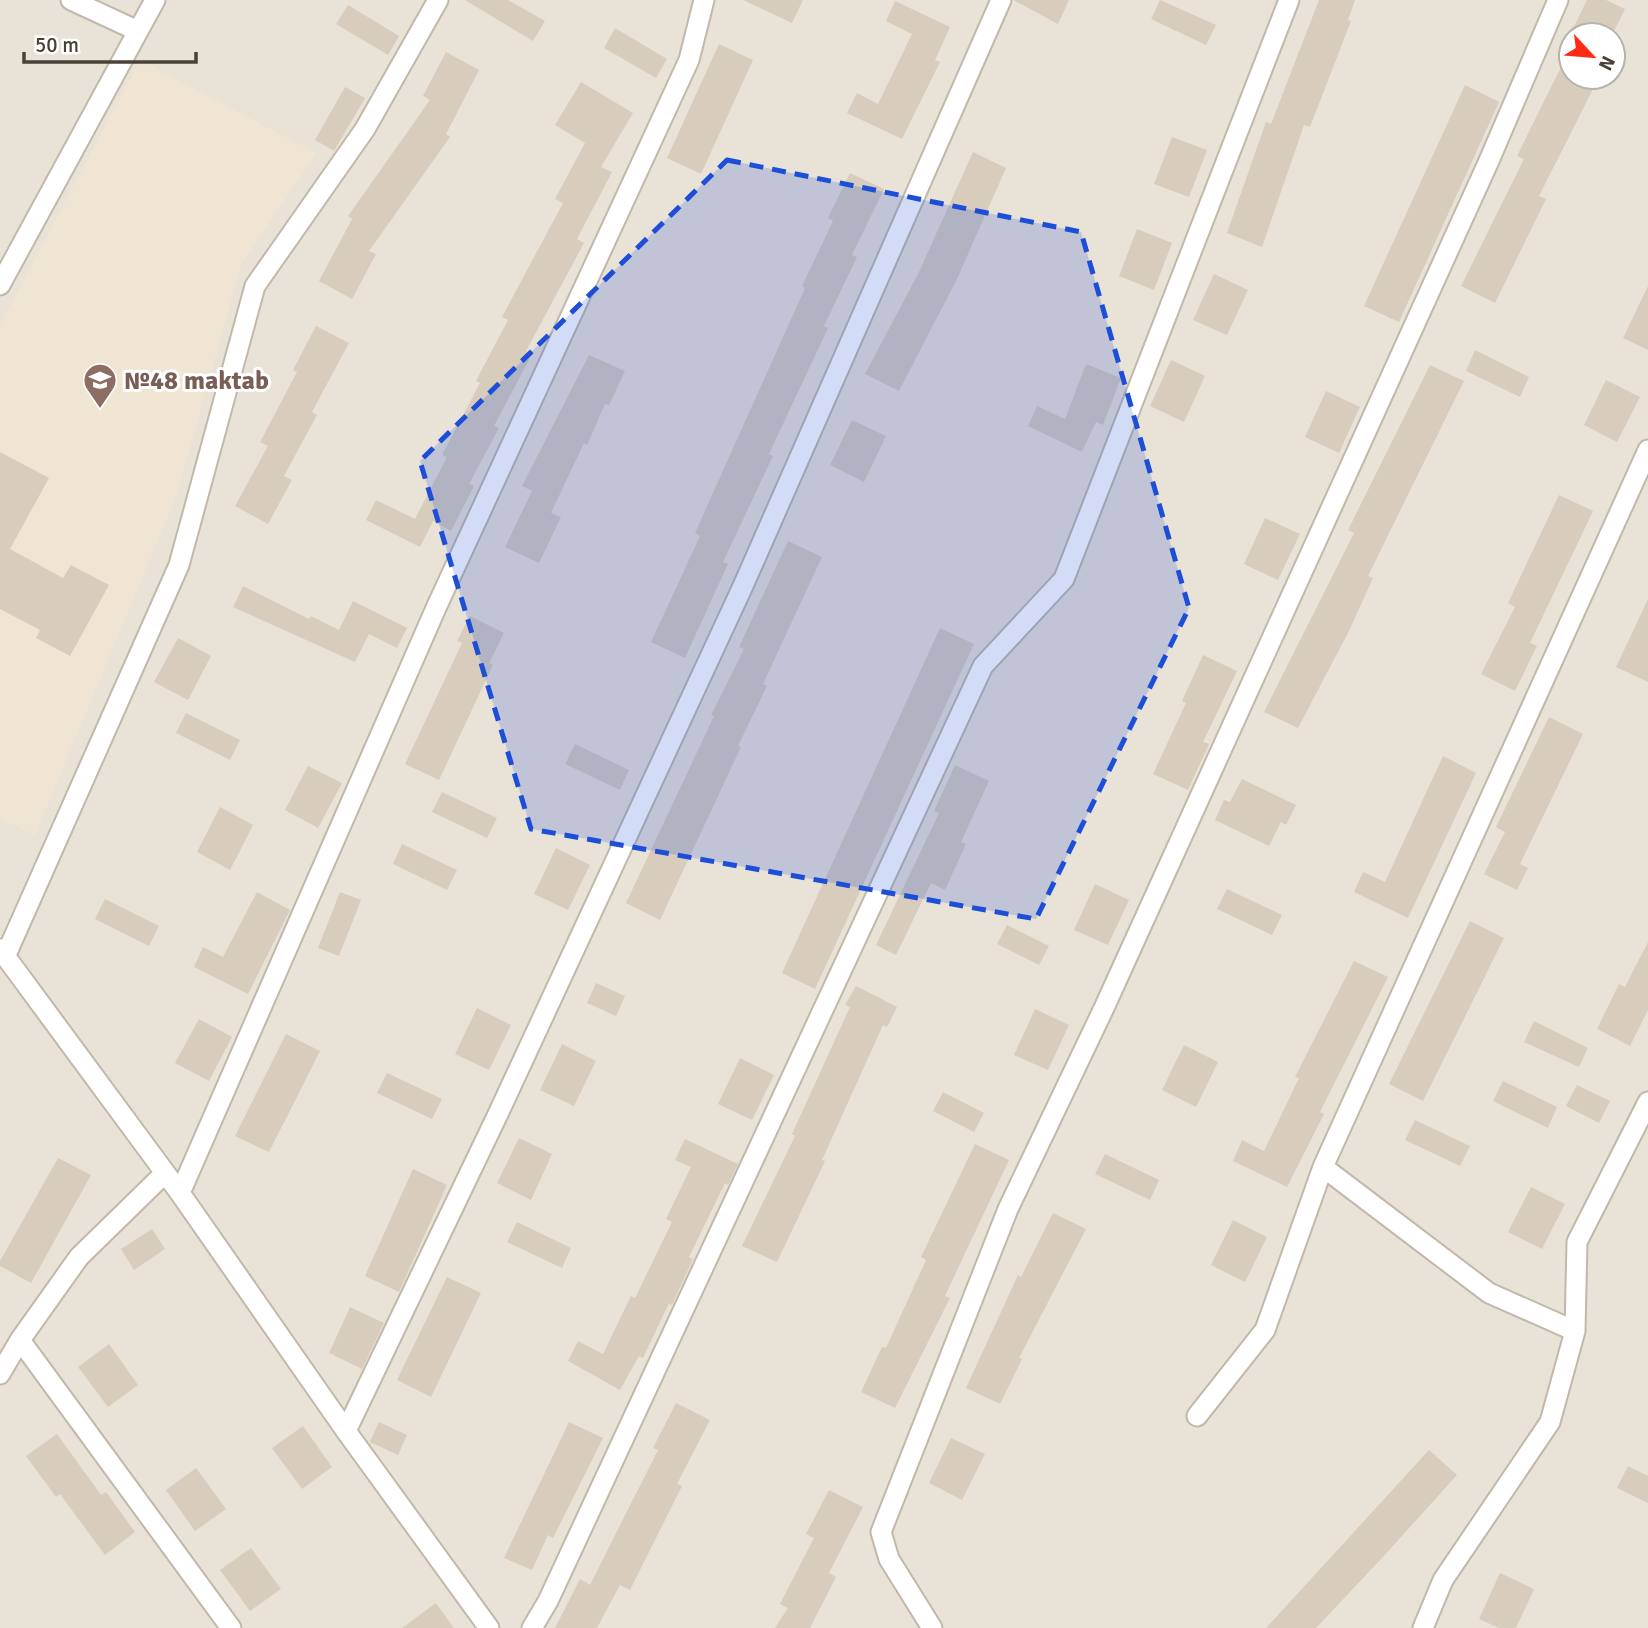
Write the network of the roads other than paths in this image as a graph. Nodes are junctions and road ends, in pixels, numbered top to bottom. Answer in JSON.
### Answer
{"nodes":[{"id":1,"x":71,"y":0,"type":"edge"},
{"id":2,"x":155,"y":0,"type":"edge"},
{"id":3,"x":438,"y":0,"type":"edge"},
{"id":4,"x":704,"y":0,"type":"edge"},
{"id":5,"x":1001,"y":0,"type":"edge"},
{"id":6,"x":1289,"y":0,"type":"edge"},
{"id":7,"x":1558,"y":0,"type":"edge"},
{"id":8,"x":138,"y":32,"type":"junction"},
{"id":9,"x":0,"y":285,"type":"edge"},
{"id":10,"x":1648,"y":450,"type":"edge"},
{"id":11,"x":3,"y":953,"type":"edge"},
{"id":12,"x":1648,"y":1102,"type":"edge"},
{"id":13,"x":1323,"y":1167,"type":"junction"},
{"id":14,"x":165,"y":1173,"type":"junction"},
{"id":15,"x":180,"y":1193,"type":"junction"},
{"id":16,"x":1575,"y":1331,"type":"junction"},
{"id":17,"x":20,"y":1340,"type":"junction"},
{"id":18,"x":0,"y":1374,"type":"edge"},
{"id":19,"x":1197,"y":1416,"type":"dead end"},
{"id":20,"x":346,"y":1431,"type":"junction"},
{"id":21,"x":231,"y":1628,"type":"edge"},
{"id":22,"x":489,"y":1628,"type":"edge"},
{"id":23,"x":532,"y":1628,"type":"edge"},
{"id":24,"x":932,"y":1628,"type":"edge"},
{"id":25,"x":1423,"y":1628,"type":"edge"}],
"edges":[{"from":1,"to":8,"type":"street"},
{"from":2,"to":8,"type":"street"},
{"from":3,"to":11,"type":"street"},
{"from":4,"to":15,"type":"street"},
{"from":5,"to":20,"type":"street"},
{"from":6,"to":23,"type":"street"},
{"from":7,"to":24,"type":"street"},
{"from":8,"to":9,"type":"street"},
{"from":10,"to":13,"type":"street"},
{"from":11,"to":14,"type":"street"},
{"from":12,"to":16,"type":"street"},
{"from":13,"to":16,"type":"street"},
{"from":13,"to":19,"type":"street"},
{"from":14,"to":15,"type":"street"},
{"from":14,"to":17,"type":"street"},
{"from":15,"to":20,"type":"street"},
{"from":16,"to":25,"type":"street"},
{"from":17,"to":18,"type":"street"},
{"from":17,"to":21,"type":"street"},
{"from":20,"to":22,"type":"street"}]}
